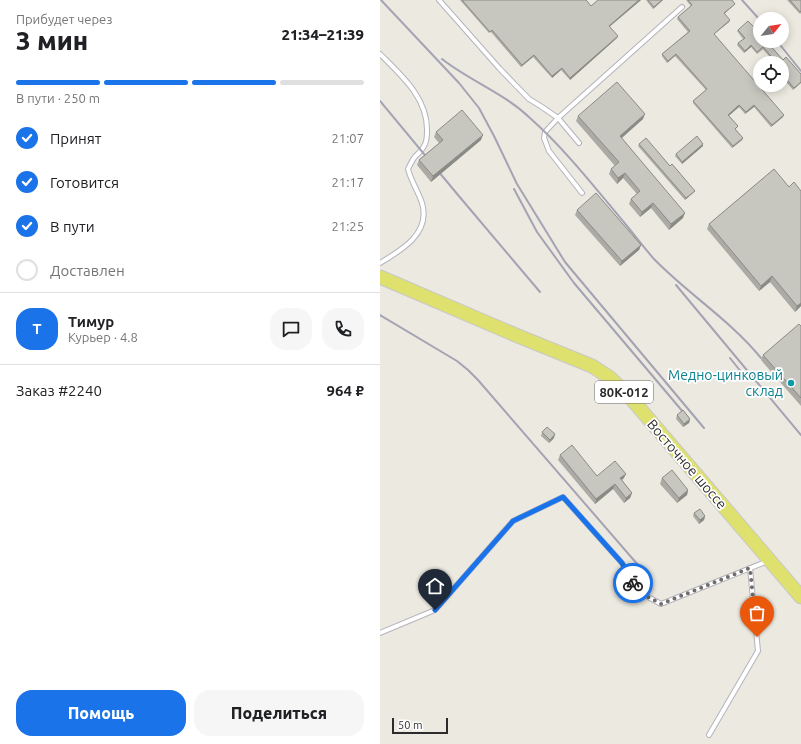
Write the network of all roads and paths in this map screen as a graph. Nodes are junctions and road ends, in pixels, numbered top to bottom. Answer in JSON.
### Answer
{"nodes":[{"id":1,"x":439,"y":0,"type":"edge"},
{"id":2,"x":682,"y":7,"type":"dead end"},
{"id":3,"x":380,"y":54,"type":"edge"},
{"id":4,"x":558,"y":118,"type":"junction"},
{"id":5,"x":579,"y":143,"type":"dead end"},
{"id":6,"x":582,"y":193,"type":"dead end"},
{"id":7,"x":380,"y":263,"type":"edge"},
{"id":8,"x":380,"y":277,"type":"edge"},
{"id":9,"x":770,"y":561,"type":"junction"},
{"id":10,"x":750,"y":568,"type":"junction"},
{"id":11,"x":801,"y":597,"type":"edge"},
{"id":12,"x":380,"y":633,"type":"edge"},
{"id":13,"x":709,"y":735,"type":"dead end"}],
"edges":[{"from":1,"to":4,"type":"lane"},
{"from":2,"to":4,"type":"lane"},
{"from":3,"to":7,"type":"lane"},
{"from":4,"to":5,"type":"lane"},
{"from":4,"to":6,"type":"lane"},
{"from":8,"to":9,"type":"main road","name":"Восточное шоссе","number":"80К-012"},
{"from":9,"to":10,"type":"lane"},
{"from":9,"to":11,"type":"main road","name":"Восточное шоссе","number":"80К-012"},
{"from":10,"to":12,"type":"lane"},
{"from":10,"to":13,"type":"lane"}]}
